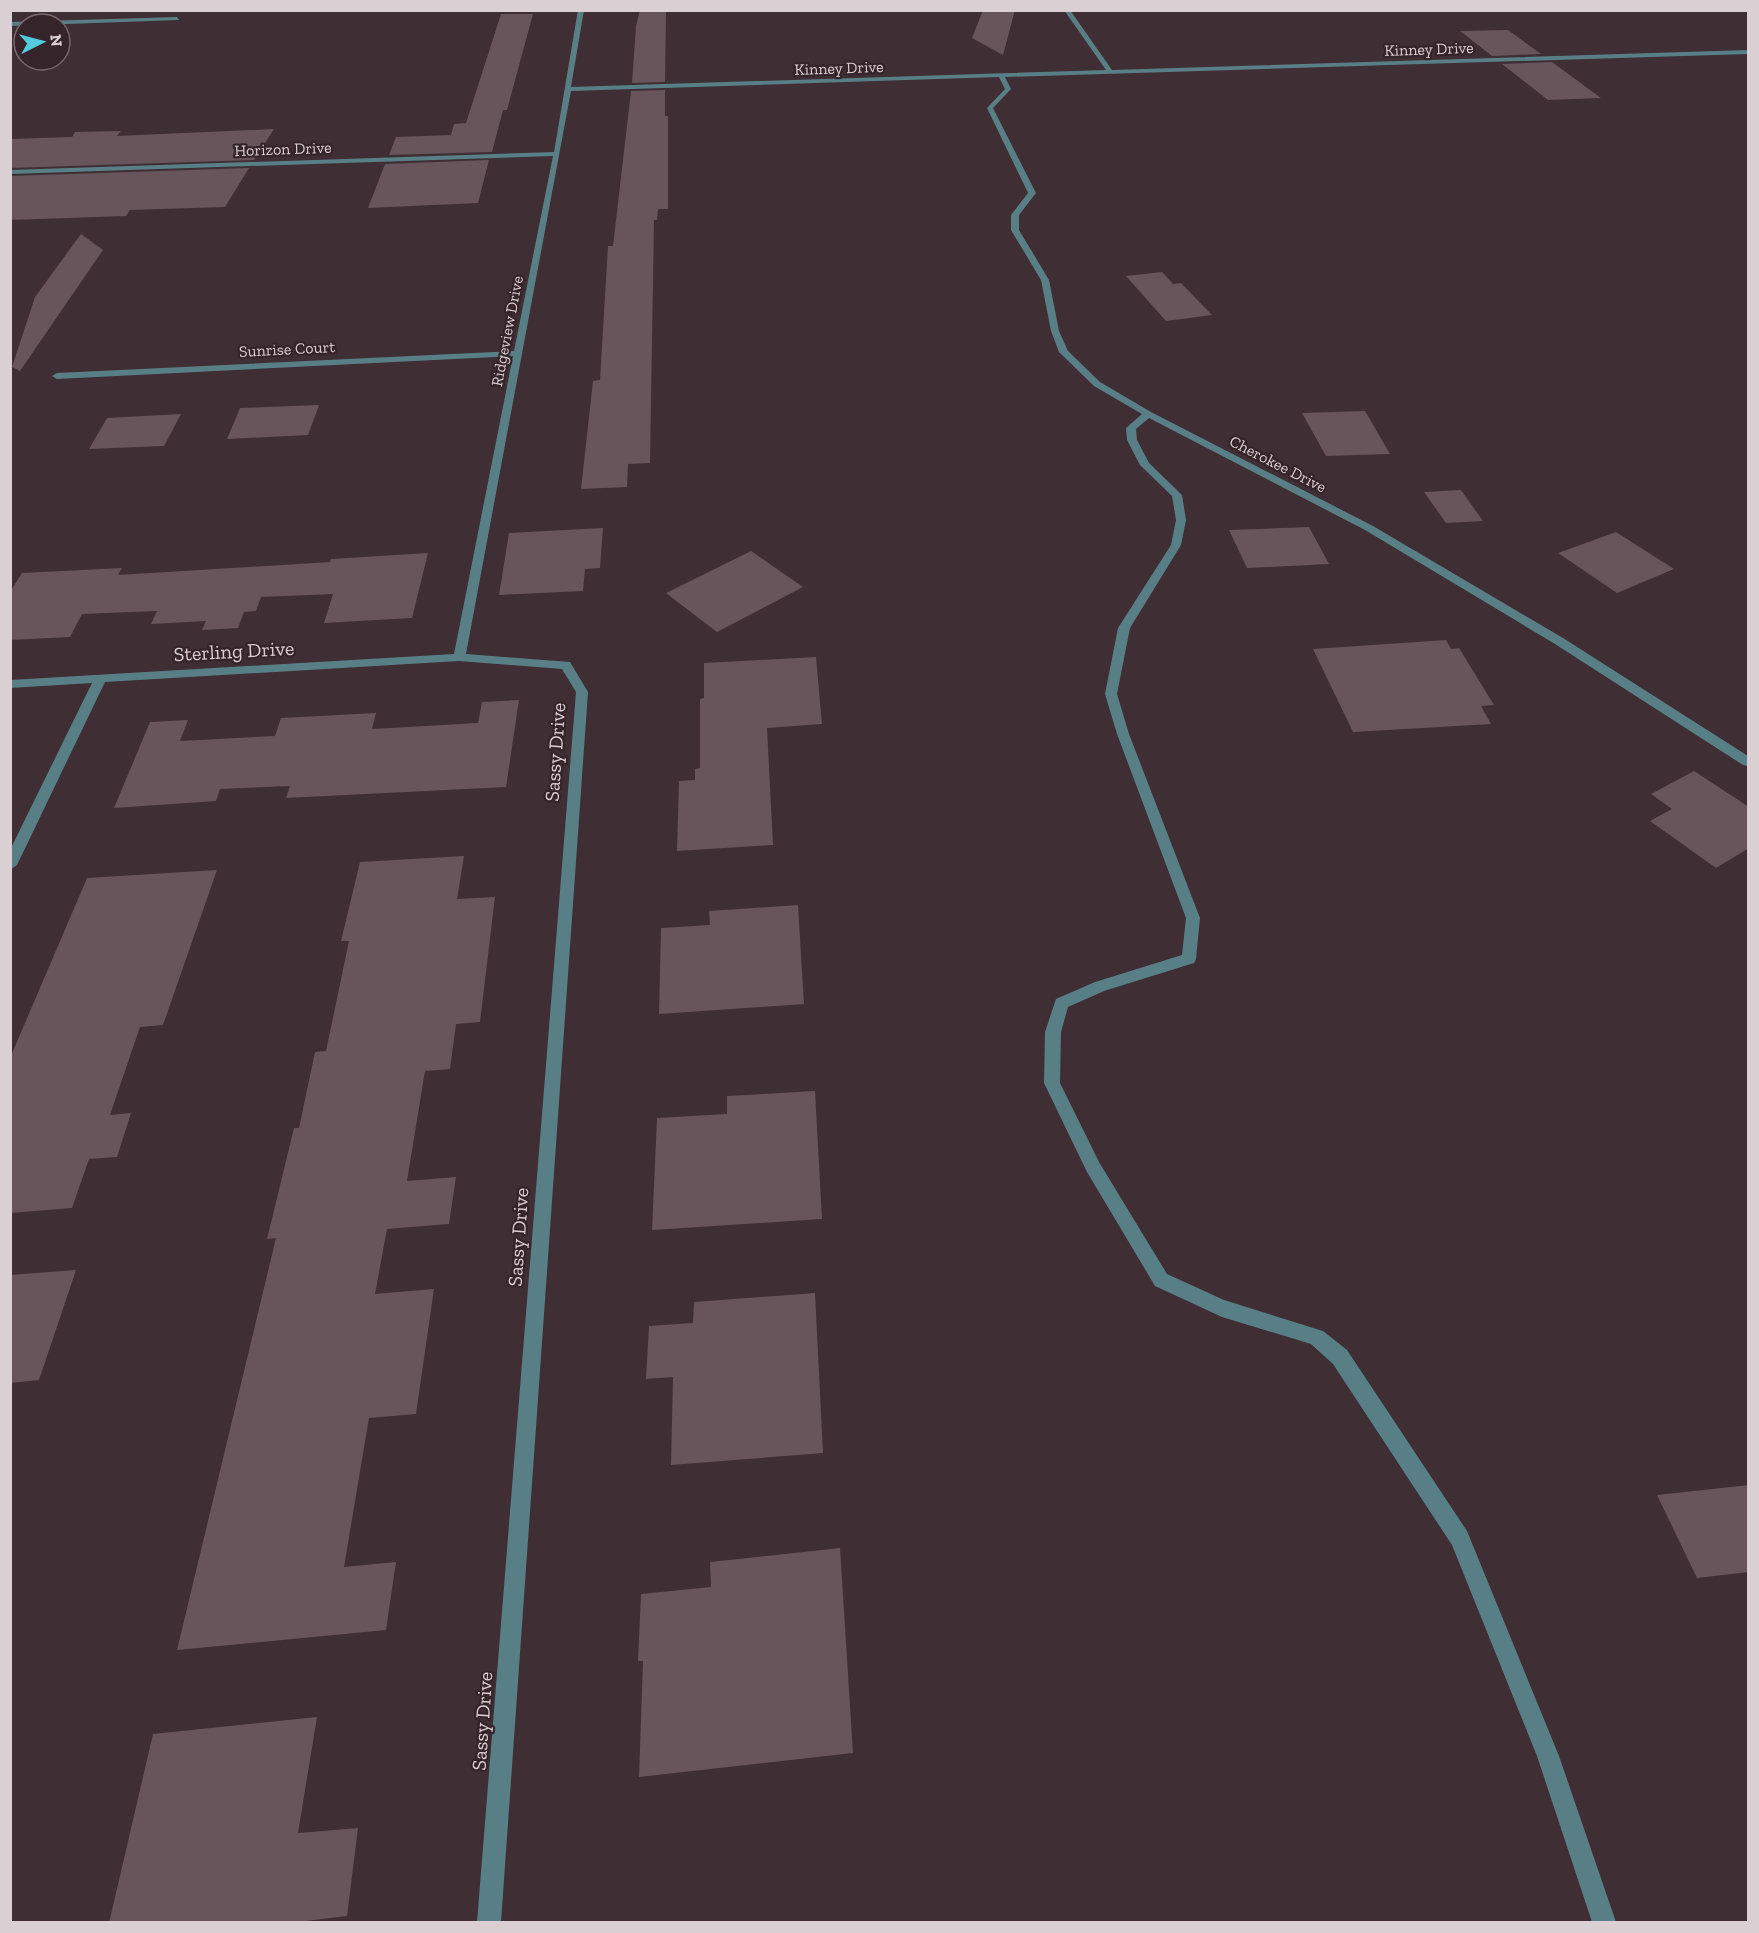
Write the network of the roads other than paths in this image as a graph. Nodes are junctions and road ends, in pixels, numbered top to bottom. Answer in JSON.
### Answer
{"nodes":[{"id":1,"x":581,"y":10,"type":"edge"},
{"id":2,"x":1067,"y":10,"type":"edge"},
{"id":3,"x":177,"y":19,"type":"dead end"},
{"id":4,"x":10,"y":24,"type":"edge"},
{"id":5,"x":1749,"y":52,"type":"edge"},
{"id":6,"x":1111,"y":73,"type":"junction"},
{"id":7,"x":1002,"y":77,"type":"junction"},
{"id":8,"x":567,"y":89,"type":"junction"},
{"id":9,"x":557,"y":153,"type":"junction"},
{"id":10,"x":10,"y":172,"type":"edge"},
{"id":11,"x":519,"y":353,"type":"junction"},
{"id":12,"x":57,"y":376,"type":"dead end"},
{"id":13,"x":1148,"y":414,"type":"junction"},
{"id":14,"x":459,"y":657,"type":"junction"},
{"id":15,"x":101,"y":678,"type":"junction"},
{"id":16,"x":10,"y":684,"type":"edge"},
{"id":17,"x":1749,"y":762,"type":"edge"},
{"id":18,"x":10,"y":865,"type":"edge"},
{"id":19,"x":489,"y":1923,"type":"edge"},
{"id":20,"x":1604,"y":1923,"type":"edge"}],
"edges":[{"from":1,"to":8,"type":"street","name":"Ridgeview Drive"},
{"from":2,"to":6,"type":"street"},
{"from":3,"to":4,"type":"street"},
{"from":5,"to":6,"type":"street","name":"Kinney Drive"},
{"from":6,"to":7,"type":"street","name":"Kinney Drive"},
{"from":7,"to":8,"type":"street","name":"Kinney Drive"},
{"from":7,"to":13,"type":"street","name":"Cherokee Drive"},
{"from":8,"to":9,"type":"street","name":"Ridgeview Drive"},
{"from":9,"to":10,"type":"street","name":"Horizon Drive"},
{"from":9,"to":11,"type":"street","name":"Ridgeview Drive"},
{"from":11,"to":12,"type":"street","name":"Sunrise Court"},
{"from":11,"to":14,"type":"street","name":"Ridgeview Drive"},
{"from":13,"to":17,"type":"street","name":"Cherokee Drive"},
{"from":13,"to":20,"type":"street"},
{"from":14,"to":15,"type":"street","name":"Sterling Drive"},
{"from":14,"to":19,"type":"street","name":"Sassy Drive"},
{"from":15,"to":16,"type":"street","name":"Sterling Drive"},
{"from":15,"to":18,"type":"street"}]}
